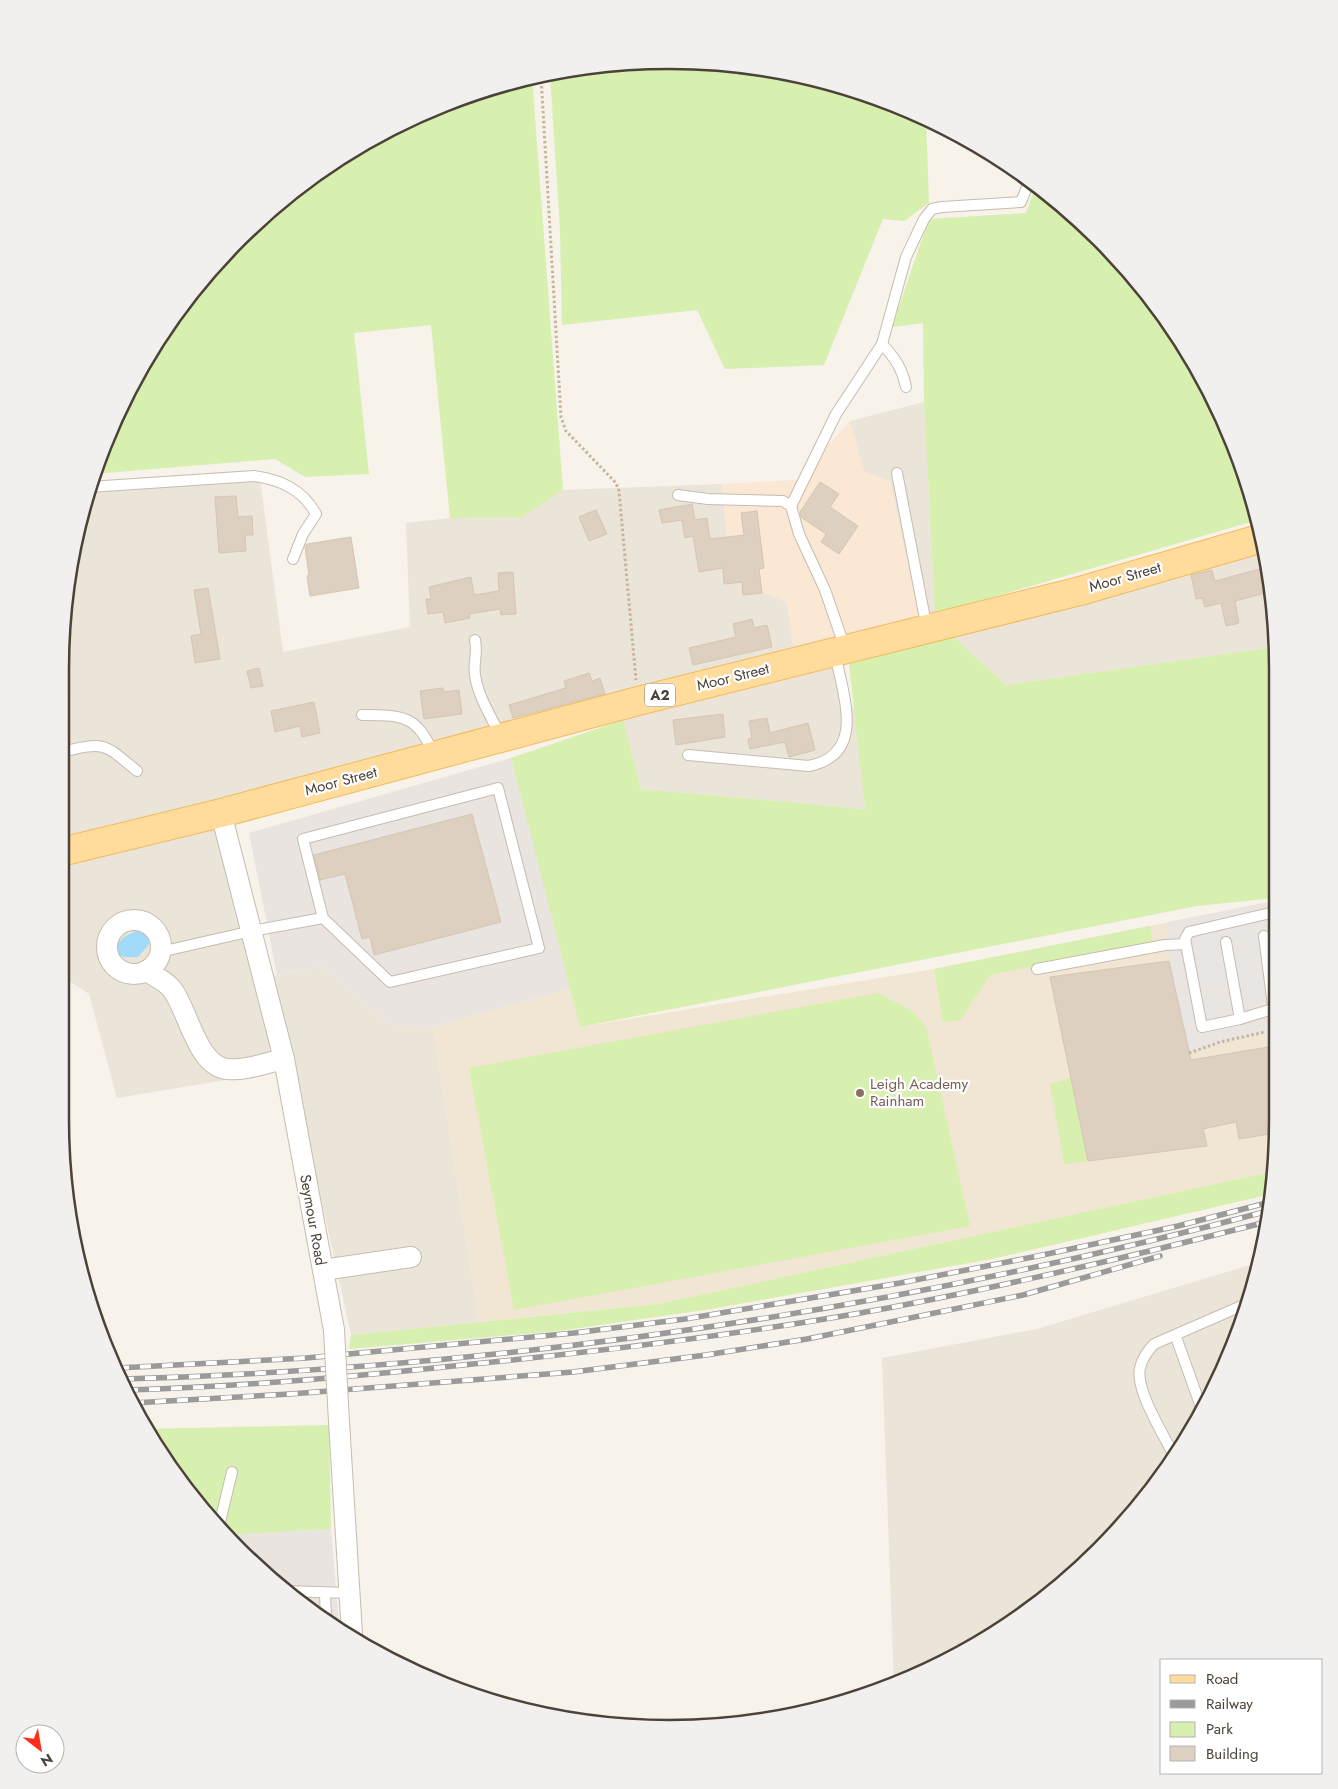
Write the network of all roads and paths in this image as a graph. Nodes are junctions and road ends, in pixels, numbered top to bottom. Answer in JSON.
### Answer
{"nodes":[{"id":1,"x":541,"y":83,"type":"edge"},
{"id":2,"x":1027,"y":188,"type":"edge"},
{"id":3,"x":882,"y":344,"type":"junction"},
{"id":4,"x":906,"y":387,"type":"dead end"},
{"id":5,"x":897,"y":473,"type":"dead end"},
{"id":6,"x":97,"y":487,"type":"edge"},
{"id":7,"x":678,"y":495,"type":"dead end"},
{"id":8,"x":791,"y":506,"type":"junction"},
{"id":9,"x":1255,"y":540,"type":"edge"},
{"id":10,"x":293,"y":559,"type":"dead end"},
{"id":11,"x":927,"y":629,"type":"junction"},
{"id":12,"x":475,"y":640,"type":"dead end"},
{"id":13,"x":840,"y":650,"type":"junction"},
{"id":14,"x":638,"y":701,"type":"junction"},
{"id":15,"x":362,"y":715,"type":"dead end"},
{"id":16,"x":501,"y":738,"type":"junction"},
{"id":17,"x":69,"y":750,"type":"edge"},
{"id":18,"x":688,"y":755,"type":"dead end"},
{"id":19,"x":435,"y":756,"type":"junction"},
{"id":20,"x":137,"y":771,"type":"dead end"},
{"id":21,"x":221,"y":813,"type":"junction"},
{"id":22,"x":69,"y":850,"type":"edge"},
{"id":23,"x":1269,"y":913,"type":"edge"},
{"id":24,"x":323,"y":918,"type":"junction"},
{"id":25,"x":252,"y":931,"type":"junction"},
{"id":26,"x":1264,"y":936,"type":"dead end"},
{"id":27,"x":1226,"y":942,"type":"dead end"},
{"id":28,"x":1186,"y":944,"type":"junction"},
{"id":29,"x":160,"y":952,"type":"junction"},
{"id":30,"x":1037,"y":969,"type":"dead end"},
{"id":31,"x":1269,"y":969,"type":"edge"},
{"id":32,"x":146,"y":971,"type":"junction"},
{"id":33,"x":1269,"y":1010,"type":"edge"},
{"id":34,"x":1240,"y":1019,"type":"junction"},
{"id":35,"x":1269,"y":1031,"type":"edge"},
{"id":36,"x":1189,"y":1053,"type":"dead end"},
{"id":37,"x":284,"y":1059,"type":"junction"},
{"id":38,"x":411,"y":1258,"type":"dead end"},
{"id":39,"x":323,"y":1270,"type":"junction"},
{"id":40,"x":1239,"y":1307,"type":"edge"},
{"id":41,"x":1176,"y":1337,"type":"junction"},
{"id":42,"x":1199,"y":1401,"type":"edge"},
{"id":43,"x":1171,"y":1449,"type":"edge"},
{"id":44,"x":232,"y":1472,"type":"dead end"},
{"id":45,"x":221,"y":1519,"type":"edge"},
{"id":46,"x":299,"y":1592,"type":"edge"},
{"id":47,"x":349,"y":1593,"type":"junction"},
{"id":48,"x":325,"y":1594,"type":"junction"},
{"id":49,"x":326,"y":1612,"type":"edge"},
{"id":50,"x":352,"y":1629,"type":"edge"}],
"edges":[{"from":1,"to":14,"type":"path"},
{"from":2,"to":3,"type":"lane"},
{"from":3,"to":4,"type":"lane"},
{"from":3,"to":8,"type":"lane"},
{"from":5,"to":11,"type":"lane"},
{"from":6,"to":10,"type":"lane"},
{"from":7,"to":8,"type":"lane"},
{"from":8,"to":13,"type":"lane"},
{"from":9,"to":11,"type":"main road","name":"Moor Street","number":"A2"},
{"from":11,"to":13,"type":"main road","name":"Moor Street","number":"A2"},
{"from":12,"to":16,"type":"lane"},
{"from":13,"to":14,"type":"main road","name":"Moor Street","number":"A2"},
{"from":13,"to":18,"type":"lane"},
{"from":14,"to":16,"type":"main road","name":"Moor Street","number":"A2"},
{"from":15,"to":19,"type":"lane"},
{"from":16,"to":19,"type":"main road","name":"Moor Street","number":"A2"},
{"from":17,"to":20,"type":"lane"},
{"from":19,"to":21,"type":"main road","name":"Moor Street","number":"A2"},
{"from":21,"to":22,"type":"main road","name":"Moor Street","number":"A2"},
{"from":21,"to":25,"type":"street","name":"Seymour Road"},
{"from":23,"to":28,"type":"lane"},
{"from":24,"to":24,"type":"lane"},
{"from":24,"to":25,"type":"lane"},
{"from":25,"to":29,"type":"lane"},
{"from":25,"to":37,"type":"street","name":"Seymour Road"},
{"from":26,"to":31,"type":"lane"},
{"from":27,"to":34,"type":"lane"},
{"from":28,"to":30,"type":"lane"},
{"from":28,"to":34,"type":"lane"},
{"from":29,"to":32,"type":"street"},
{"from":29,"to":32,"type":"street"},
{"from":32,"to":37,"type":"street"},
{"from":33,"to":34,"type":"lane"},
{"from":35,"to":36,"type":"path"},
{"from":37,"to":39,"type":"street","name":"Seymour Road"},
{"from":38,"to":39,"type":"street"},
{"from":39,"to":47,"type":"street","name":"Seymour Road","bridge":true},
{"from":40,"to":41,"type":"lane"},
{"from":41,"to":42,"type":"lane"},
{"from":41,"to":43,"type":"lane"},
{"from":44,"to":45,"type":"lane"},
{"from":46,"to":48,"type":"lane"},
{"from":47,"to":48,"type":"lane"},
{"from":47,"to":50,"type":"street","name":"Seymour Road"},
{"from":48,"to":49,"type":"lane"}]}
